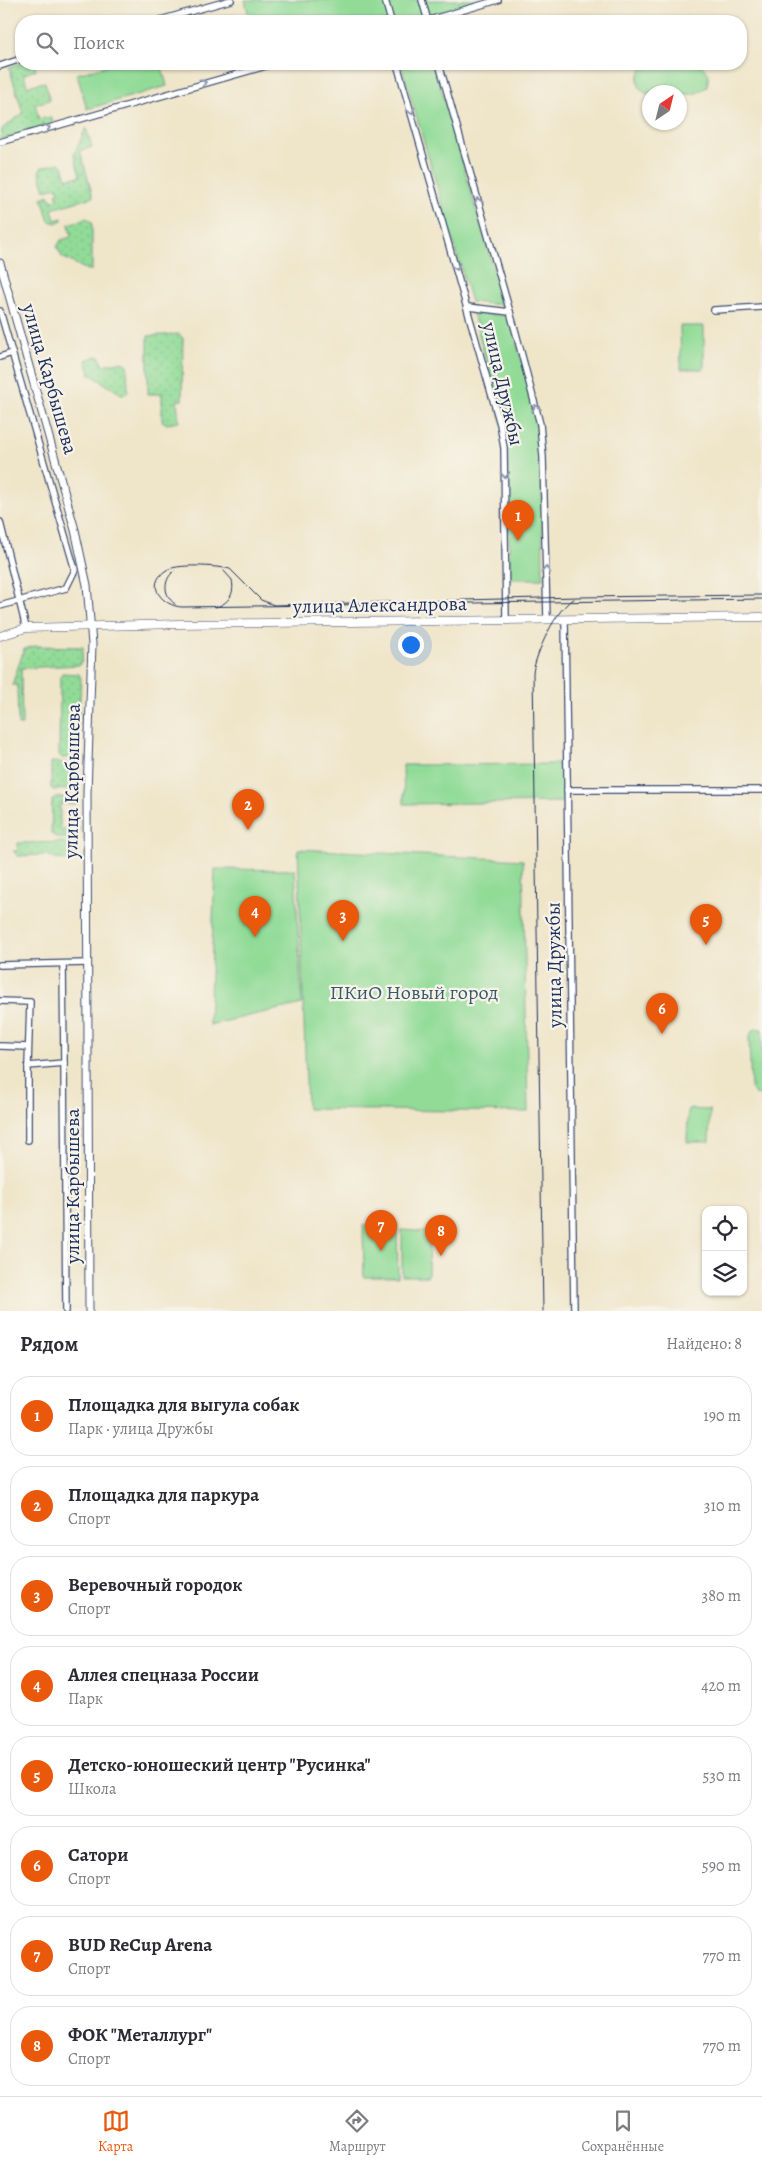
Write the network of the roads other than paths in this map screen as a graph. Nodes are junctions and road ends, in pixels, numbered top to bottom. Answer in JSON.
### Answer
{"nodes":[{"id":1,"x":231,"y":0,"type":"edge"},
{"id":2,"x":385,"y":0,"type":"edge"},
{"id":3,"x":422,"y":0,"type":"edge"},
{"id":4,"x":498,"y":0,"type":"edge"},
{"id":5,"x":178,"y":15,"type":"edge"},
{"id":6,"x":389,"y":15,"type":"edge"},
{"id":7,"x":426,"y":15,"type":"edge"},
{"id":8,"x":447,"y":15,"type":"edge"},
{"id":9,"x":15,"y":61,"type":"edge"},
{"id":10,"x":0,"y":66,"type":"edge"},
{"id":11,"x":252,"y":70,"type":"edge"},
{"id":12,"x":400,"y":70,"type":"edge"},
{"id":13,"x":441,"y":70,"type":"edge"},
{"id":14,"x":0,"y":142,"type":"edge"},
{"id":15,"x":0,"y":263,"type":"edge"},
{"id":16,"x":468,"y":307,"type":"junction"},
{"id":17,"x":762,"y":307,"type":"edge"},
{"id":18,"x":714,"y":310,"type":"dead end"},
{"id":19,"x":0,"y":311,"type":"edge"},
{"id":20,"x":510,"y":312,"type":"junction"},
{"id":21,"x":12,"y":353,"type":"junction"},
{"id":22,"x":0,"y":357,"type":"edge"},
{"id":23,"x":0,"y":522,"type":"edge"},
{"id":24,"x":21,"y":600,"type":"junction"},
{"id":25,"x":0,"y":606,"type":"edge"},
{"id":26,"x":762,"y":617,"type":"edge"},
{"id":27,"x":506,"y":619,"type":"junction"},
{"id":28,"x":547,"y":619,"type":"junction"},
{"id":29,"x":565,"y":619,"type":"junction"},
{"id":30,"x":92,"y":627,"type":"junction"},
{"id":31,"x":26,"y":628,"type":"junction"},
{"id":32,"x":0,"y":636,"type":"edge"},
{"id":33,"x":567,"y":790,"type":"junction"},
{"id":34,"x":762,"y":790,"type":"edge"},
{"id":35,"x":87,"y":963,"type":"junction"},
{"id":36,"x":63,"y":964,"type":"junction"},
{"id":37,"x":0,"y":965,"type":"edge"},
{"id":38,"x":0,"y":1002,"type":"edge"},
{"id":39,"x":0,"y":1046,"type":"edge"},
{"id":40,"x":28,"y":1047,"type":"junction"},
{"id":41,"x":64,"y":1063,"type":"junction"},
{"id":42,"x":28,"y":1066,"type":"junction"},
{"id":43,"x":28,"y":1140,"type":"dead end"},
{"id":44,"x":66,"y":1311,"type":"edge"},
{"id":45,"x":89,"y":1311,"type":"edge"},
{"id":46,"x":574,"y":1311,"type":"edge"}],
"edges":[{"from":1,"to":5,"type":"street"},
{"from":2,"to":6,"type":"street"},
{"from":3,"to":7,"type":"street"},
{"from":4,"to":8,"type":"street"},
{"from":9,"to":10,"type":"street"},
{"from":14,"to":11,"type":"street","one_way":true},
{"from":12,"to":16,"type":"street","name":"улица Дружбы","one_way":true},
{"from":20,"to":13,"type":"street","name":"улица Дружбы","one_way":true},
{"from":15,"to":30,"type":"street","name":"улица Карбышева"},
{"from":16,"to":20,"type":"street","name":"улица Дружбы"},
{"from":16,"to":27,"type":"street","name":"улица Дружбы","one_way":true},
{"from":17,"to":18,"type":"street"},
{"from":19,"to":21,"type":"street"},
{"from":28,"to":20,"type":"street","name":"улица Дружбы","one_way":true},
{"from":21,"to":22,"type":"street"},
{"from":21,"to":24,"type":"street"},
{"from":23,"to":24,"type":"street"},
{"from":24,"to":25,"type":"street"},
{"from":24,"to":31,"type":"street"},
{"from":26,"to":29,"type":"main road","name":"улица Александрова"},
{"from":27,"to":28,"type":"main road","name":"улица Александрова"},
{"from":27,"to":30,"type":"main road","name":"улица Александрова"},
{"from":28,"to":29,"type":"main road","name":"улица Александрова"},
{"from":29,"to":33,"type":"street","name":"улица Дружбы"},
{"from":30,"to":31,"type":"main road","name":"улица Александрова"},
{"from":30,"to":35,"type":"street","name":"улица Карбышева"},
{"from":31,"to":32,"type":"main road","name":"улица Александрова"},
{"from":33,"to":34,"type":"street"},
{"from":33,"to":46,"type":"street","name":"улица Дружбы"},
{"from":35,"to":36,"type":"street"},
{"from":35,"to":45,"type":"street","name":"улица Карбышева"},
{"from":36,"to":37,"type":"street"},
{"from":36,"to":41,"type":"street"},
{"from":38,"to":40,"type":"street"},
{"from":39,"to":40,"type":"street"},
{"from":40,"to":42,"type":"street"},
{"from":41,"to":42,"type":"street"},
{"from":41,"to":44,"type":"street"},
{"from":42,"to":43,"type":"street"}]}
